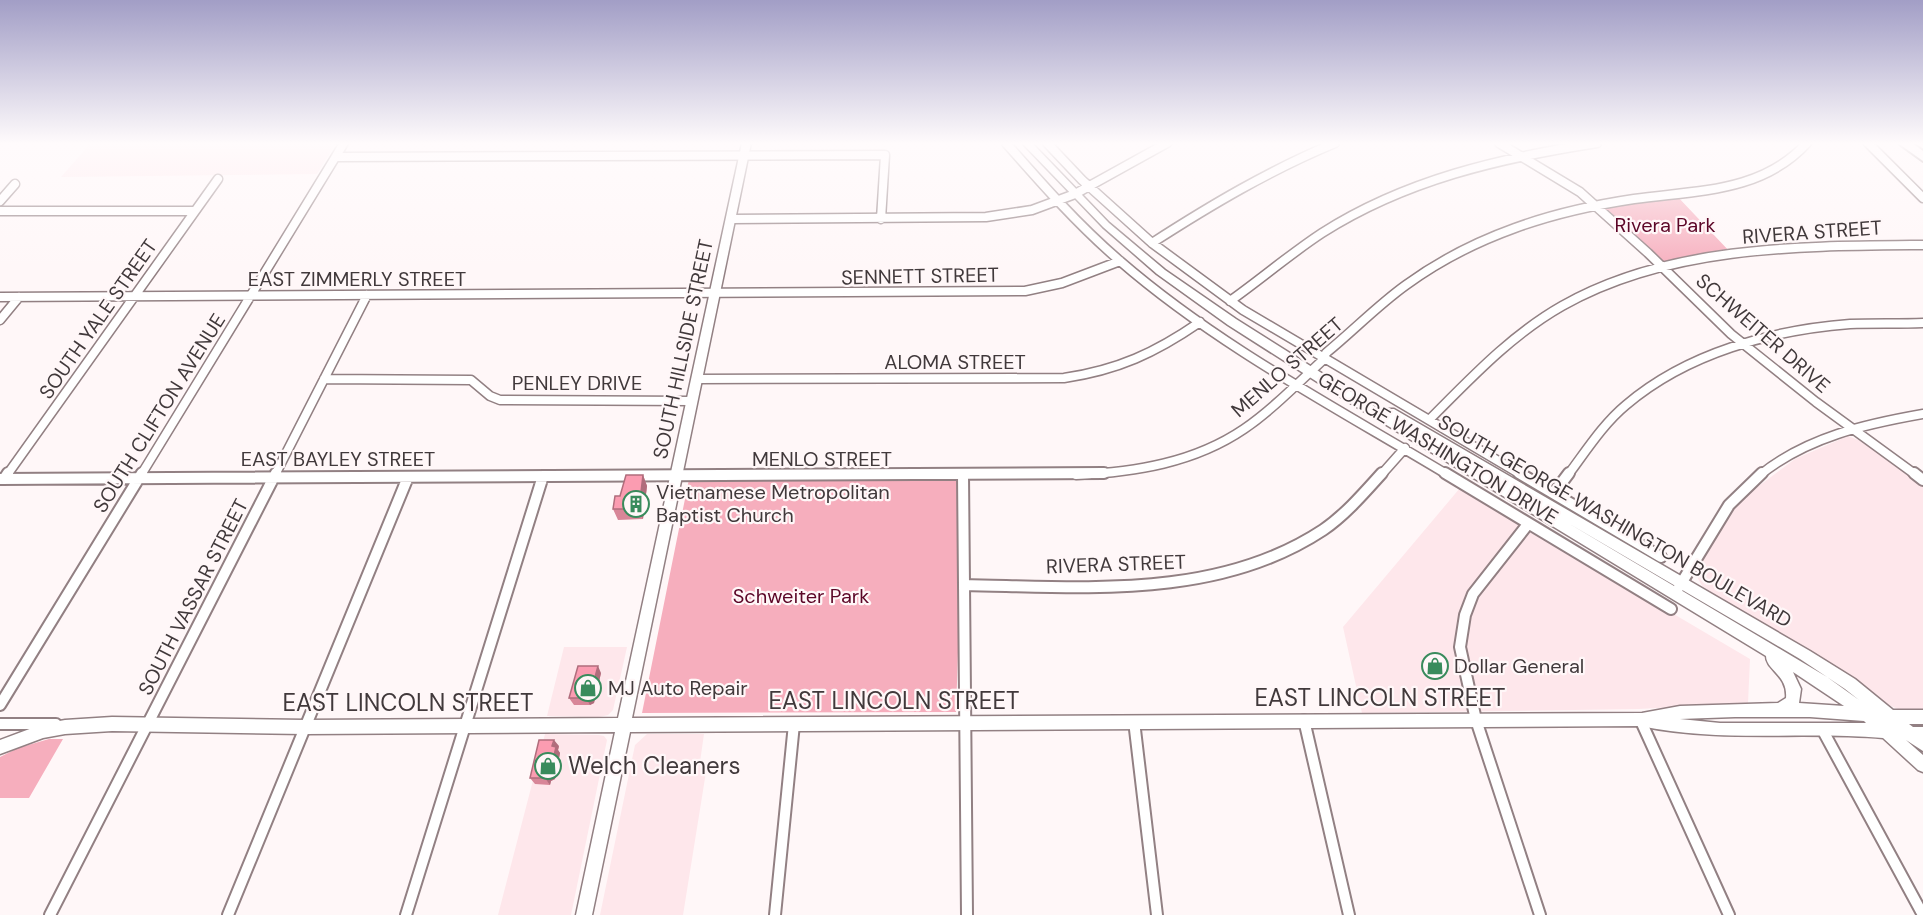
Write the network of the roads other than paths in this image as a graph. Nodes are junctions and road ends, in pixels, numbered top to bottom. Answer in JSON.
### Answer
{"nodes":[{"id":1,"x":14,"y":186,"type":"edge"},
{"id":2,"x":213,"y":186,"type":"edge"},
{"id":3,"x":319,"y":186,"type":"edge"},
{"id":4,"x":738,"y":186,"type":"edge"},
{"id":5,"x":883,"y":186,"type":"edge"},
{"id":6,"x":1044,"y":186,"type":"edge"},
{"id":7,"x":1067,"y":186,"type":"edge"},
{"id":8,"x":1089,"y":186,"type":"joint"},
{"id":9,"x":1242,"y":186,"type":"edge"},
{"id":10,"x":1420,"y":186,"type":"edge"},
{"id":11,"x":1570,"y":186,"type":"edge"},
{"id":12,"x":1729,"y":186,"type":"edge"},
{"id":13,"x":1911,"y":186,"type":"edge"},
{"id":14,"x":1075,"y":194,"type":"junction"},
{"id":15,"x":1923,"y":198,"type":"edge"},
{"id":16,"x":0,"y":201,"type":"edge"},
{"id":17,"x":1057,"y":201,"type":"junction"},
{"id":18,"x":1596,"y":206,"type":"junction"},
{"id":19,"x":0,"y":211,"type":"edge"},
{"id":20,"x":195,"y":211,"type":"junction"},
{"id":21,"x":731,"y":219,"type":"junction"},
{"id":22,"x":881,"y":219,"type":"junction"},
{"id":23,"x":1152,"y":243,"type":"junction"},
{"id":24,"x":1923,"y":245,"type":"edge"},
{"id":25,"x":1120,"y":261,"type":"junction"},
{"id":26,"x":1664,"y":268,"type":"junction"},
{"id":27,"x":715,"y":294,"type":"junction"},
{"id":28,"x":367,"y":295,"type":"junction"},
{"id":29,"x":252,"y":296,"type":"junction"},
{"id":30,"x":0,"y":297,"type":"edge"},
{"id":31,"x":19,"y":297,"type":"junction"},
{"id":32,"x":134,"y":297,"type":"junction"},
{"id":33,"x":1230,"y":301,"type":"junction"},
{"id":34,"x":0,"y":320,"type":"edge"},
{"id":35,"x":1200,"y":322,"type":"junction"},
{"id":36,"x":1923,"y":323,"type":"edge"},
{"id":37,"x":1743,"y":343,"type":"junction"},
{"id":38,"x":1324,"y":359,"type":"junction"},
{"id":39,"x":1311,"y":370,"type":"junction"},
{"id":40,"x":324,"y":379,"type":"junction"},
{"id":41,"x":696,"y":379,"type":"junction"},
{"id":42,"x":1296,"y":384,"type":"junction"},
{"id":43,"x":692,"y":401,"type":"junction"},
{"id":44,"x":1923,"y":414,"type":"edge"},
{"id":45,"x":1430,"y":419,"type":"junction"},
{"id":46,"x":1852,"y":429,"type":"junction"},
{"id":47,"x":1404,"y":448,"type":"junction"},
{"id":48,"x":963,"y":475,"type":"junction"},
{"id":49,"x":543,"y":476,"type":"junction"},
{"id":50,"x":676,"y":476,"type":"junction"},
{"id":51,"x":274,"y":477,"type":"junction"},
{"id":52,"x":408,"y":477,"type":"junction"},
{"id":53,"x":140,"y":478,"type":"junction"},
{"id":54,"x":2,"y":479,"type":"edge"},
{"id":55,"x":1923,"y":480,"type":"edge"},
{"id":56,"x":1554,"y":493,"type":"junction"},
{"id":57,"x":1528,"y":524,"type":"junction"},
{"id":58,"x":1661,"y":557,"type":"dead end"},
{"id":59,"x":964,"y":585,"type":"junction"},
{"id":60,"x":1676,"y":595,"type":"junction"},
{"id":61,"x":1761,"y":646,"type":"junction"},
{"id":62,"x":1,"y":704,"type":"edge"},
{"id":63,"x":1779,"y":710,"type":"junction"},
{"id":64,"x":1867,"y":714,"type":"junction"},
{"id":65,"x":1893,"y":717,"type":"junction"},
{"id":66,"x":1923,"y":717,"type":"edge"},
{"id":67,"x":1640,"y":719,"type":"junction"},
{"id":68,"x":1304,"y":720,"type":"junction"},
{"id":69,"x":1476,"y":720,"type":"junction"},
{"id":70,"x":1134,"y":721,"type":"junction"},
{"id":71,"x":965,"y":723,"type":"junction"},
{"id":72,"x":0,"y":724,"type":"edge"},
{"id":73,"x":624,"y":724,"type":"junction"},
{"id":74,"x":794,"y":724,"type":"junction"},
{"id":75,"x":148,"y":725,"type":"junction"},
{"id":76,"x":76,"y":726,"type":"junction"},
{"id":77,"x":465,"y":726,"type":"junction"},
{"id":78,"x":305,"y":727,"type":"junction"},
{"id":79,"x":1822,"y":729,"type":"junction"},
{"id":80,"x":1887,"y":732,"type":"junction"},
{"id":81,"x":1919,"y":737,"type":"edge"},
{"id":82,"x":0,"y":747,"type":"edge"},
{"id":83,"x":1923,"y":765,"type":"edge"},
{"id":84,"x":50,"y":915,"type":"edge"},
{"id":85,"x":228,"y":915,"type":"edge"},
{"id":86,"x":406,"y":915,"type":"edge"},
{"id":87,"x":584,"y":915,"type":"edge"},
{"id":88,"x":775,"y":915,"type":"edge"},
{"id":89,"x":967,"y":915,"type":"edge"},
{"id":90,"x":1157,"y":915,"type":"edge"},
{"id":91,"x":1349,"y":915,"type":"edge"},
{"id":92,"x":1540,"y":915,"type":"edge"},
{"id":93,"x":1729,"y":915,"type":"edge"},
{"id":94,"x":1923,"y":915,"type":"edge"}],
"edges":[{"from":1,"to":16,"type":"street"},
{"from":2,"to":20,"type":"street","name":"SOUTH YALE STREET"},
{"from":3,"to":29,"type":"street","name":"SOUTH CLIFTON AVENUE"},
{"from":4,"to":21,"type":"street","name":"SOUTH HILLSIDE STREET"},
{"from":5,"to":22,"type":"street"},
{"from":6,"to":17,"type":"street","name":"GEORGE WASHINGTON DRIVE"},
{"from":7,"to":14,"type":"street","name":"SOUTH GEORGE WASHINGTON BOULEVARD"},
{"from":8,"to":14,"type":"street"},
{"from":8,"to":23,"type":"street","name":"GEORGE WASHINGTON DRIVE"},
{"from":9,"to":23,"type":"street"},
{"from":10,"to":33,"type":"street"},
{"from":11,"to":18,"type":"street","name":"SCHWEITER DRIVE"},
{"from":12,"to":18,"type":"street","name":"MENLO STREET"},
{"from":13,"to":15,"type":"street"},
{"from":14,"to":17,"type":"street"},
{"from":14,"to":39,"type":"street","name":"SOUTH GEORGE WASHINGTON BOULEVARD"},
{"from":17,"to":22,"type":"street"},
{"from":17,"to":25,"type":"street","name":"GEORGE WASHINGTON DRIVE"},
{"from":18,"to":26,"type":"street","name":"SCHWEITER DRIVE"},
{"from":18,"to":38,"type":"street","name":"MENLO STREET"},
{"from":19,"to":20,"type":"street"},
{"from":20,"to":32,"type":"street","name":"SOUTH YALE STREET"},
{"from":21,"to":22,"type":"street"},
{"from":21,"to":27,"type":"street","name":"SOUTH HILLSIDE STREET"},
{"from":23,"to":33,"type":"street","name":"GEORGE WASHINGTON DRIVE"},
{"from":24,"to":26,"type":"street","name":"RIVERA STREET"},
{"from":25,"to":27,"type":"street","name":"SENNETT STREET"},
{"from":25,"to":35,"type":"street","name":"GEORGE WASHINGTON DRIVE"},
{"from":26,"to":37,"type":"street","name":"SCHWEITER DRIVE"},
{"from":26,"to":45,"type":"street","name":"RIVERA STREET"},
{"from":27,"to":28,"type":"street","name":"EAST ZIMMERLY STREET"},
{"from":27,"to":41,"type":"street","name":"SOUTH HILLSIDE STREET"},
{"from":28,"to":29,"type":"street","name":"EAST ZIMMERLY STREET"},
{"from":28,"to":40,"type":"street","name":"SOUTH VASSAR STREET"},
{"from":29,"to":32,"type":"street","name":"EAST ZIMMERLY STREET"},
{"from":29,"to":53,"type":"street","name":"SOUTH CLIFTON AVENUE"},
{"from":30,"to":31,"type":"street","name":"EAST ZIMMERLY STREET"},
{"from":31,"to":32,"type":"street","name":"EAST ZIMMERLY STREET"},
{"from":31,"to":34,"type":"street"},
{"from":32,"to":54,"type":"street","name":"SOUTH YALE STREET"},
{"from":33,"to":38,"type":"street","name":"GEORGE WASHINGTON DRIVE"},
{"from":35,"to":41,"type":"street","name":"ALOMA STREET"},
{"from":35,"to":42,"type":"street","name":"GEORGE WASHINGTON DRIVE"},
{"from":36,"to":37,"type":"street"},
{"from":37,"to":46,"type":"street","name":"SCHWEITER DRIVE"},
{"from":37,"to":56,"type":"street"},
{"from":38,"to":39,"type":"street","name":"MENLO STREET"},
{"from":38,"to":45,"type":"street","name":"GEORGE WASHINGTON DRIVE"},
{"from":39,"to":42,"type":"street","name":"MENLO STREET"},
{"from":39,"to":60,"type":"street","name":"SOUTH GEORGE WASHINGTON BOULEVARD"},
{"from":40,"to":43,"type":"street","name":"PENLEY DRIVE"},
{"from":40,"to":51,"type":"street","name":"SOUTH VASSAR STREET"},
{"from":41,"to":43,"type":"street","name":"SOUTH HILLSIDE STREET"},
{"from":42,"to":47,"type":"street","name":"GEORGE WASHINGTON DRIVE"},
{"from":42,"to":48,"type":"street","name":"MENLO STREET"},
{"from":43,"to":50,"type":"street","name":"SOUTH HILLSIDE STREET"},
{"from":44,"to":46,"type":"street"},
{"from":45,"to":56,"type":"street","name":"GEORGE WASHINGTON DRIVE"},
{"from":46,"to":55,"type":"street","name":"SCHWEITER DRIVE"},
{"from":46,"to":60,"type":"street"},
{"from":47,"to":57,"type":"street","name":"GEORGE WASHINGTON DRIVE"},
{"from":47,"to":59,"type":"street","name":"RIVERA STREET"},
{"from":48,"to":50,"type":"street","name":"MENLO STREET"},
{"from":48,"to":59,"type":"street"},
{"from":49,"to":50,"type":"street","name":"EAST BAYLEY STREET"},
{"from":49,"to":52,"type":"street","name":"EAST BAYLEY STREET"},
{"from":49,"to":77,"type":"street"},
{"from":50,"to":73,"type":"street","name":"SOUTH HILLSIDE STREET"},
{"from":51,"to":52,"type":"street","name":"EAST BAYLEY STREET"},
{"from":51,"to":53,"type":"street","name":"EAST BAYLEY STREET"},
{"from":51,"to":75,"type":"street","name":"SOUTH VASSAR STREET"},
{"from":52,"to":78,"type":"street"},
{"from":53,"to":54,"type":"street","name":"EAST BAYLEY STREET"},
{"from":53,"to":62,"type":"street","name":"SOUTH CLIFTON AVENUE"},
{"from":56,"to":58,"type":"street","name":"GEORGE WASHINGTON DRIVE"},
{"from":57,"to":60,"type":"street","name":"GEORGE WASHINGTON DRIVE"},
{"from":57,"to":69,"type":"street"},
{"from":59,"to":71,"type":"street"},
{"from":60,"to":61,"type":"street","name":"SOUTH GEORGE WASHINGTON BOULEVARD"},
{"from":60,"to":65,"type":"street","name":"SOUTH GEORGE WASHINGTON BOULEVARD"},
{"from":61,"to":63,"type":"street"},
{"from":61,"to":64,"type":"street","name":"SOUTH GEORGE WASHINGTON BOULEVARD"},
{"from":63,"to":64,"type":"street","name":"EAST LINCOLN STREET"},
{"from":63,"to":67,"type":"street","name":"EAST LINCOLN STREET"},
{"from":64,"to":65,"type":"street","name":"EAST LINCOLN STREET"},
{"from":64,"to":80,"type":"street","name":"SOUTH GEORGE WASHINGTON BOULEVARD"},
{"from":65,"to":66,"type":"street","name":"EAST LINCOLN STREET"},
{"from":65,"to":81,"type":"street","name":"SOUTH GEORGE WASHINGTON BOULEVARD"},
{"from":67,"to":69,"type":"street","name":"EAST LINCOLN STREET"},
{"from":67,"to":79,"type":"street","name":"EAST LINCOLN STREET"},
{"from":67,"to":93,"type":"street"},
{"from":68,"to":69,"type":"street","name":"EAST LINCOLN STREET"},
{"from":68,"to":70,"type":"street","name":"EAST LINCOLN STREET"},
{"from":68,"to":91,"type":"street"},
{"from":69,"to":92,"type":"street"},
{"from":70,"to":71,"type":"street","name":"EAST LINCOLN STREET"},
{"from":70,"to":90,"type":"street"},
{"from":71,"to":74,"type":"street","name":"EAST LINCOLN STREET"},
{"from":71,"to":89,"type":"street"},
{"from":72,"to":76,"type":"street","name":"EAST LINCOLN STREET"},
{"from":73,"to":74,"type":"street","name":"EAST LINCOLN STREET"},
{"from":73,"to":77,"type":"street","name":"EAST LINCOLN STREET"},
{"from":73,"to":87,"type":"street","name":"SOUTH HILLSIDE STREET"},
{"from":74,"to":88,"type":"street"},
{"from":75,"to":76,"type":"street","name":"EAST LINCOLN STREET"},
{"from":75,"to":78,"type":"street","name":"EAST LINCOLN STREET"},
{"from":75,"to":84,"type":"street","name":"SOUTH VASSAR STREET"},
{"from":76,"to":82,"type":"street","name":"EAST LINCOLN STREET"},
{"from":77,"to":78,"type":"street","name":"EAST LINCOLN STREET"},
{"from":77,"to":86,"type":"street"},
{"from":78,"to":85,"type":"street"},
{"from":79,"to":80,"type":"street","name":"EAST LINCOLN STREET"},
{"from":79,"to":94,"type":"street"},
{"from":80,"to":81,"type":"street","name":"EAST LINCOLN STREET"},
{"from":80,"to":83,"type":"street","name":"SOUTH GEORGE WASHINGTON BOULEVARD"}]}
